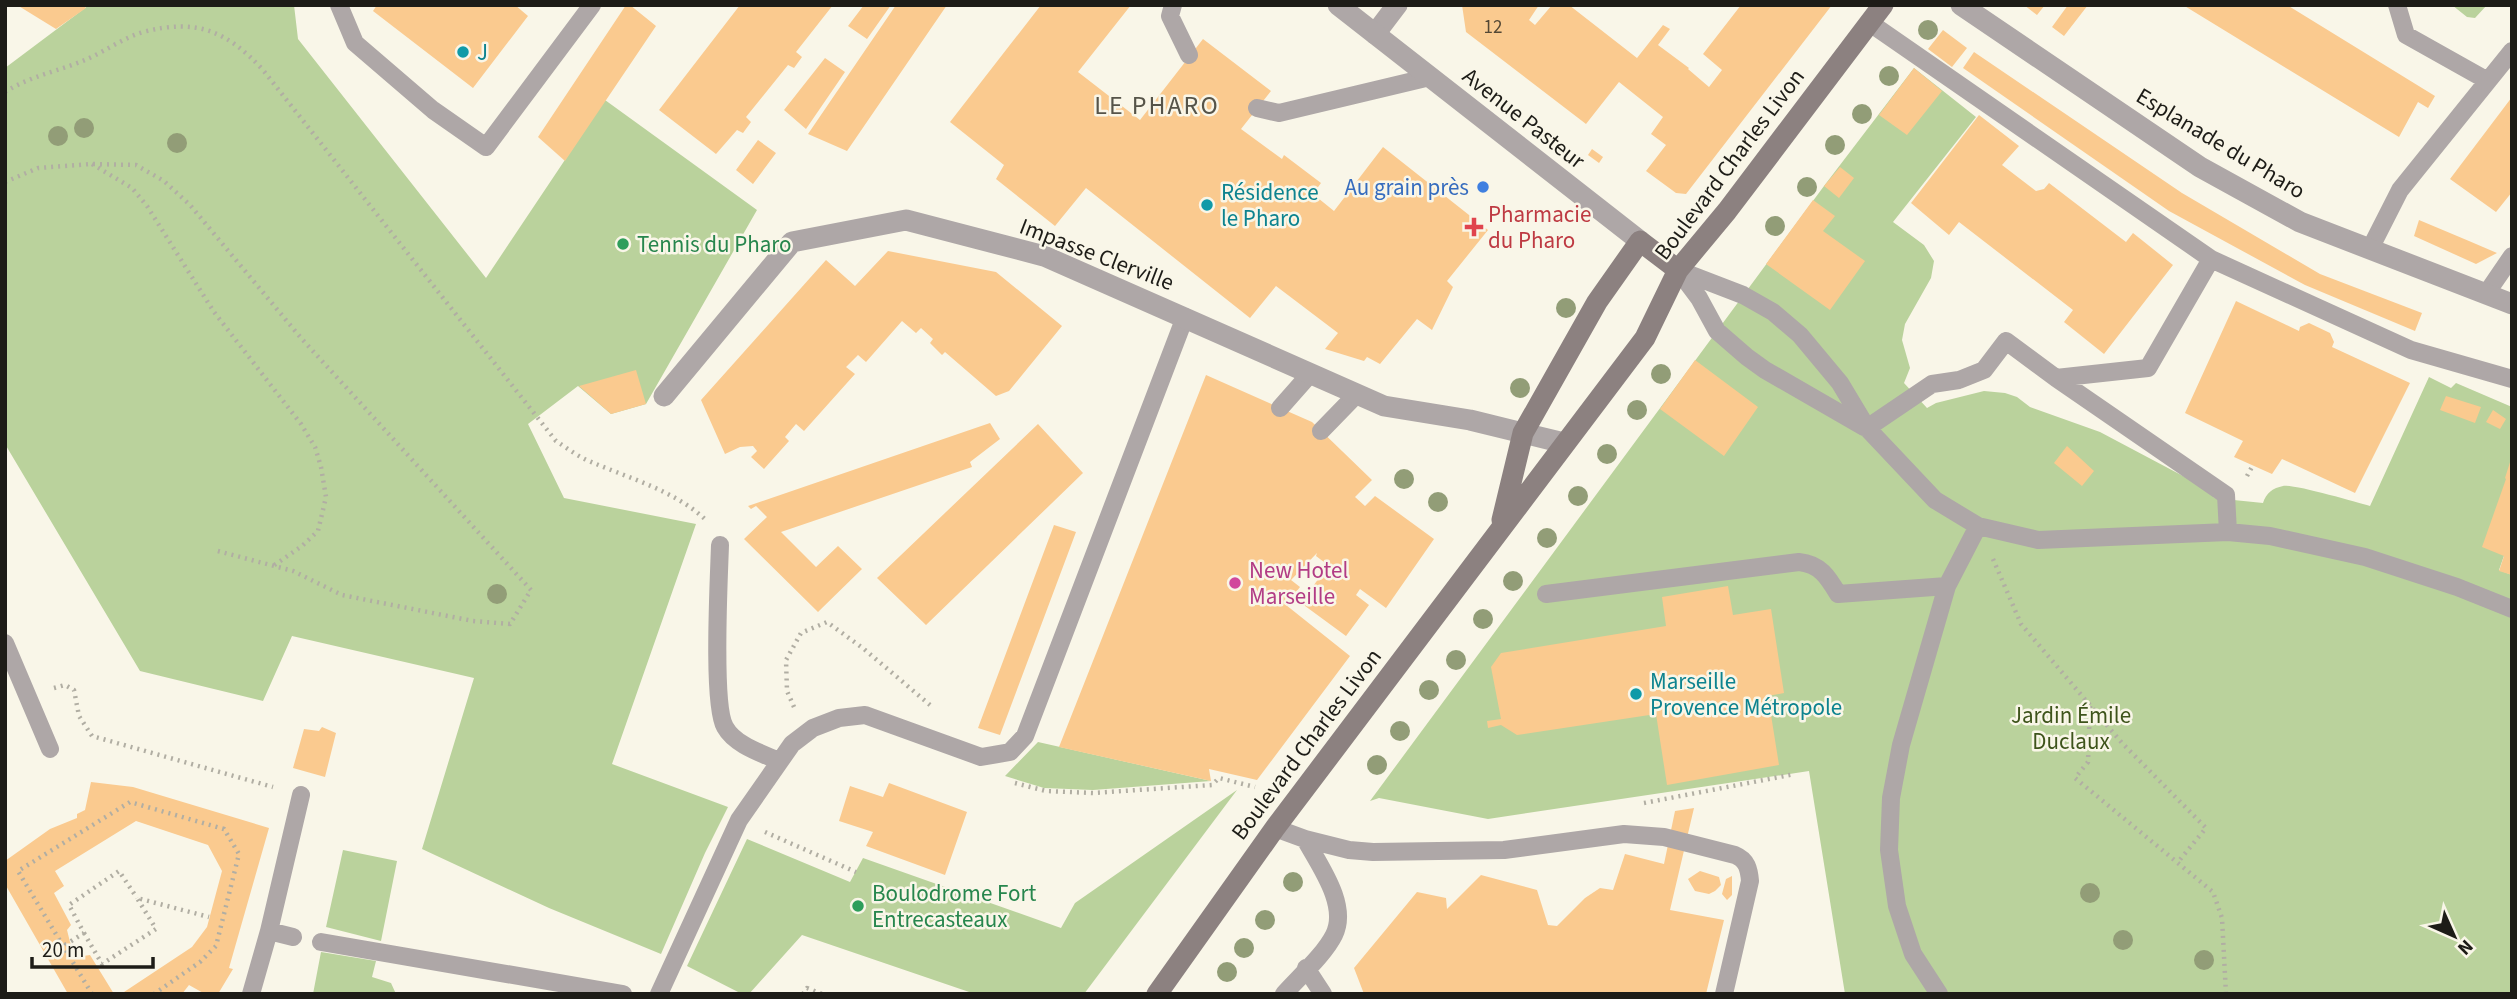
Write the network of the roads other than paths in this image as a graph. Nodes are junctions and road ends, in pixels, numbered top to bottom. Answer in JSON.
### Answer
{"nodes":[{"id":1,"x":339,"y":5,"type":"edge"},
{"id":2,"x":592,"y":5,"type":"edge"},
{"id":3,"x":1173,"y":5,"type":"edge"},
{"id":4,"x":1338,"y":5,"type":"edge"},
{"id":5,"x":1397,"y":5,"type":"edge"},
{"id":6,"x":1883,"y":5,"type":"edge"},
{"id":7,"x":1961,"y":5,"type":"edge"},
{"id":8,"x":2397,"y":5,"type":"edge"},
{"id":9,"x":1870,"y":23,"type":"junction"},
{"id":10,"x":1375,"y":34,"type":"junction"},
{"id":11,"x":2512,"y":51,"type":"edge"},
{"id":12,"x":1189,"y":55,"type":"dead end"},
{"id":13,"x":1430,"y":77,"type":"junction"},
{"id":14,"x":2488,"y":81,"type":"junction"},
{"id":15,"x":1257,"y":108,"type":"dead end"},
{"id":16,"x":1640,"y":242,"type":"junction"},
{"id":17,"x":2370,"y":249,"type":"junction"},
{"id":18,"x":2512,"y":256,"type":"edge"},
{"id":19,"x":2211,"y":259,"type":"junction"},
{"id":20,"x":1678,"y":271,"type":"junction"},
{"id":21,"x":2486,"y":294,"type":"junction"},
{"id":22,"x":2512,"y":304,"type":"edge"},
{"id":23,"x":1185,"y":317,"type":"junction"},
{"id":24,"x":1310,"y":374,"type":"junction"},
{"id":25,"x":2056,"y":378,"type":"junction"},
{"id":26,"x":2512,"y":379,"type":"edge"},
{"id":27,"x":1356,"y":395,"type":"junction"},
{"id":28,"x":664,"y":396,"type":"dead end"},
{"id":29,"x":1280,"y":408,"type":"dead end"},
{"id":30,"x":1867,"y":428,"type":"junction"},
{"id":31,"x":1321,"y":431,"type":"dead end"},
{"id":32,"x":1523,"y":433,"type":"junction"},
{"id":33,"x":1564,"y":443,"type":"junction"},
{"id":34,"x":1978,"y":526,"type":"junction"},
{"id":35,"x":1500,"y":529,"type":"junction"},
{"id":36,"x":2228,"y":532,"type":"junction"},
{"id":37,"x":719,"y":545,"type":"road end"},
{"id":38,"x":1947,"y":586,"type":"junction"},
{"id":39,"x":1546,"y":594,"type":"dead end"},
{"id":40,"x":2512,"y":609,"type":"edge"},
{"id":41,"x":5,"y":643,"type":"edge"},
{"id":42,"x":50,"y":749,"type":"dead end"},
{"id":43,"x":779,"y":761,"type":"junction"},
{"id":44,"x":301,"y":795,"type":"road end"},
{"id":45,"x":1275,"y":828,"type":"junction"},
{"id":46,"x":1305,"y":839,"type":"junction"},
{"id":47,"x":269,"y":931,"type":"junction"},
{"id":48,"x":293,"y":937,"type":"dead end"},
{"id":49,"x":321,"y":942,"type":"dead end"},
{"id":50,"x":1306,"y":968,"type":"junction"},
{"id":51,"x":251,"y":994,"type":"edge"},
{"id":52,"x":623,"y":994,"type":"edge"},
{"id":53,"x":659,"y":994,"type":"edge"},
{"id":54,"x":1157,"y":994,"type":"edge"},
{"id":55,"x":1284,"y":994,"type":"edge"},
{"id":56,"x":1323,"y":994,"type":"edge"},
{"id":57,"x":1724,"y":994,"type":"edge"},
{"id":58,"x":1939,"y":994,"type":"edge"}],
"edges":[{"from":1,"to":2,"type":"lane"},
{"from":3,"to":12,"type":"lane"},
{"from":4,"to":10,"type":"street","name":"Avenue Pasteur"},
{"from":5,"to":10,"type":"street"},
{"from":6,"to":9,"type":"main road","name":"Boulevard Charles Livon"},
{"from":7,"to":17,"type":"street","name":"Esplanade du Pharo"},
{"from":8,"to":14,"type":"lane"},
{"from":9,"to":19,"type":"lane"},
{"from":9,"to":20,"type":"main road","name":"Boulevard Charles Livon"},
{"from":10,"to":13,"type":"street","name":"Avenue Pasteur"},
{"from":11,"to":14,"type":"lane"},
{"from":13,"to":15,"type":"lane"},
{"from":13,"to":16,"type":"street","name":"Avenue Pasteur"},
{"from":14,"to":17,"type":"lane"},
{"from":16,"to":20,"type":"main road","name":"Avenue Pasteur"},
{"from":16,"to":32,"type":"main road","name":"Boulevard Charles Livon"},
{"from":17,"to":21,"type":"street","name":"Esplanade du Pharo"},
{"from":18,"to":21,"type":"lane"},
{"from":19,"to":25,"type":"lane"},
{"from":19,"to":26,"type":"lane"},
{"from":20,"to":30,"type":"lane"},
{"from":20,"to":30,"type":"lane"},
{"from":20,"to":33,"type":"main road","name":"Boulevard Charles Livon"},
{"from":21,"to":22,"type":"street","name":"Esplanade du Pharo"},
{"from":23,"to":24,"type":"street","name":"Impasse Clerville"},
{"from":23,"to":28,"type":"street","name":"Impasse Clerville"},
{"from":23,"to":43,"type":"lane"},
{"from":24,"to":27,"type":"street","name":"Impasse Clerville"},
{"from":24,"to":29,"type":"lane"},
{"from":25,"to":30,"type":"lane"},
{"from":25,"to":36,"type":"lane"},
{"from":27,"to":31,"type":"lane"},
{"from":27,"to":32,"type":"street","name":"Impasse Clerville"},
{"from":30,"to":34,"type":"lane"},
{"from":32,"to":33,"type":"street","name":"Impasse Clerville"},
{"from":32,"to":35,"type":"main road","name":"Boulevard Charles Livon"},
{"from":33,"to":35,"type":"main road","name":"Boulevard Charles Livon"},
{"from":34,"to":36,"type":"lane"},
{"from":34,"to":38,"type":"lane"},
{"from":35,"to":45,"type":"main road","name":"Boulevard Charles Livon"},
{"from":36,"to":40,"type":"lane"},
{"from":37,"to":43,"type":"lane"},
{"from":38,"to":39,"type":"lane"},
{"from":38,"to":58,"type":"lane"},
{"from":41,"to":42,"type":"lane"},
{"from":43,"to":53,"type":"lane"},
{"from":44,"to":47,"type":"lane"},
{"from":45,"to":46,"type":"lane"},
{"from":45,"to":54,"type":"main road","name":"Boulevard Charles Livon"},
{"from":46,"to":50,"type":"lane"},
{"from":46,"to":57,"type":"lane"},
{"from":47,"to":48,"type":"lane"},
{"from":47,"to":51,"type":"lane"},
{"from":49,"to":52,"type":"lane"},
{"from":50,"to":55,"type":"lane"},
{"from":50,"to":56,"type":"lane"}]}
